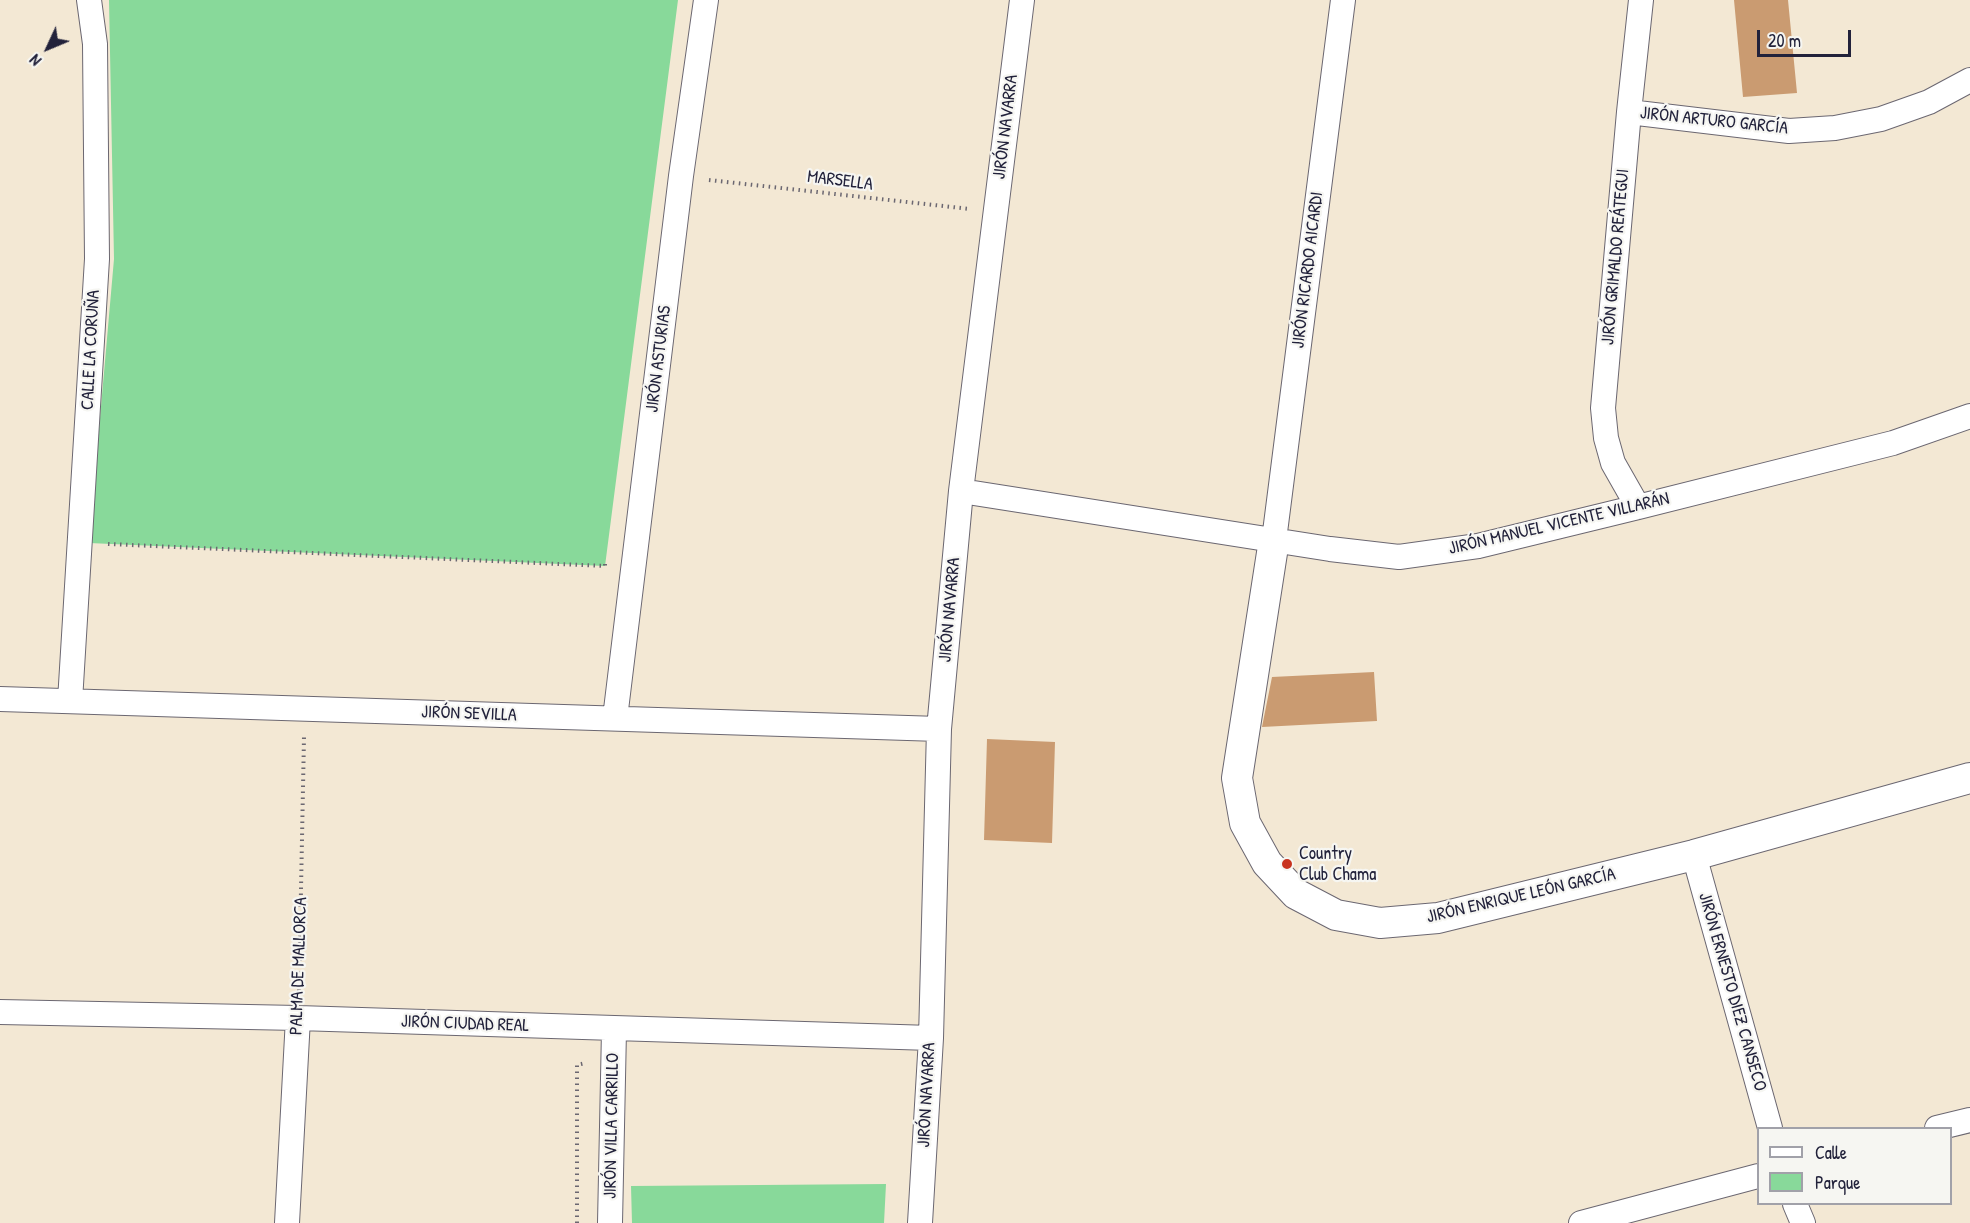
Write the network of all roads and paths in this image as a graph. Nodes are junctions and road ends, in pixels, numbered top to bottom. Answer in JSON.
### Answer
{"nodes":[{"id":1,"x":89,"y":0,"type":"edge"},
{"id":2,"x":706,"y":0,"type":"edge"},
{"id":3,"x":1022,"y":0,"type":"edge"},
{"id":4,"x":1343,"y":0,"type":"edge"},
{"id":5,"x":1641,"y":0,"type":"edge"},
{"id":6,"x":1970,"y":80,"type":"edge"},
{"id":7,"x":1629,"y":111,"type":"junction"},
{"id":8,"x":681,"y":176,"type":"junction"},
{"id":9,"x":995,"y":212,"type":"junction"},
{"id":10,"x":1970,"y":416,"type":"edge"},
{"id":11,"x":961,"y":491,"type":"junction"},
{"id":12,"x":1638,"y":507,"type":"junction"},
{"id":13,"x":1274,"y":540,"type":"junction"},
{"id":14,"x":101,"y":543,"type":"dead end"},
{"id":15,"x":605,"y":566,"type":"dead end"},
{"id":16,"x":0,"y":699,"type":"edge"},
{"id":17,"x":70,"y":700,"type":"junction"},
{"id":18,"x":305,"y":709,"type":"junction"},
{"id":19,"x":615,"y":718,"type":"junction"},
{"id":20,"x":939,"y":729,"type":"junction"},
{"id":21,"x":1970,"y":778,"type":"edge"},
{"id":22,"x":1694,"y":855,"type":"junction"},
{"id":23,"x":0,"y":1012,"type":"edge"},
{"id":24,"x":298,"y":1018,"type":"junction"},
{"id":25,"x":614,"y":1030,"type":"junction"},
{"id":26,"x":931,"y":1038,"type":"junction"},
{"id":27,"x":613,"y":1058,"type":"junction"},
{"id":28,"x":1970,"y":1120,"type":"edge"},
{"id":29,"x":1770,"y":1127,"type":"edge"},
{"id":30,"x":1941,"y":1127,"type":"edge"},
{"id":31,"x":1757,"y":1176,"type":"edge"},
{"id":32,"x":1796,"y":1205,"type":"edge"},
{"id":33,"x":287,"y":1223,"type":"edge"},
{"id":34,"x":577,"y":1223,"type":"edge"},
{"id":35,"x":610,"y":1223,"type":"edge"},
{"id":36,"x":920,"y":1223,"type":"edge"},
{"id":37,"x":1581,"y":1223,"type":"edge"},
{"id":38,"x":1803,"y":1223,"type":"edge"}],
"edges":[{"from":1,"to":17,"type":"street","name":"CALLE LA CORUÑA"},
{"from":2,"to":8,"type":"street","name":"JIRÓN ASTURIAS"},
{"from":3,"to":9,"type":"street","name":"JIRÓN NAVARRA"},
{"from":4,"to":13,"type":"street","name":"JIRÓN RICARDO AICARDI"},
{"from":5,"to":7,"type":"street","name":"JIRÓN GRIMALDO REÁTEGUI"},
{"from":6,"to":7,"type":"street","name":"JIRÓN ARTURO GARCÍA"},
{"from":7,"to":12,"type":"street","name":"JIRÓN GRIMALDO REÁTEGUI"},
{"from":8,"to":9,"type":"path","name":"MARSELLA"},
{"from":8,"to":19,"type":"street","name":"JIRÓN ASTURIAS"},
{"from":9,"to":11,"type":"street","name":"JIRÓN NAVARRA"},
{"from":10,"to":12,"type":"street","name":"JIRÓN MANUEL VICENTE VILLARÁN"},
{"from":11,"to":13,"type":"street","name":"JIRÓN MANUEL VICENTE VILLARÁN"},
{"from":11,"to":20,"type":"street","name":"JIRÓN NAVARRA"},
{"from":12,"to":13,"type":"street","name":"JIRÓN MANUEL VICENTE VILLARÁN"},
{"from":13,"to":22,"type":"street","name":"JIRÓN ENRIQUE LEÓN GARCÍA"},
{"from":14,"to":15,"type":"path"},
{"from":16,"to":17,"type":"street","name":"JIRÓN SEVILLA"},
{"from":17,"to":18,"type":"street","name":"JIRÓN SEVILLA"},
{"from":18,"to":19,"type":"street","name":"JIRÓN SEVILLA"},
{"from":18,"to":24,"type":"path","name":"PALMA DE MALLORCA"},
{"from":19,"to":20,"type":"street","name":"JIRÓN SEVILLA"},
{"from":20,"to":26,"type":"street","name":"JIRÓN NAVARRA"},
{"from":21,"to":22,"type":"street","name":"JIRÓN ENRIQUE LEÓN GARCÍA"},
{"from":22,"to":29,"type":"street","name":"JIRÓN ERNESTO DIEZ CANSECO"},
{"from":23,"to":24,"type":"street","name":"JIRÓN CIUDAD REAL"},
{"from":24,"to":25,"type":"street","name":"JIRÓN CIUDAD REAL"},
{"from":24,"to":33,"type":"street","name":"PALMA DE MALLORCA"},
{"from":25,"to":26,"type":"street","name":"JIRÓN CIUDAD REAL"},
{"from":25,"to":27,"type":"street","name":"JIRÓN VILLA CARRILLO"},
{"from":26,"to":36,"type":"street","name":"JIRÓN NAVARRA"},
{"from":27,"to":34,"type":"path"},
{"from":27,"to":35,"type":"street","name":"JIRÓN VILLA CARRILLO"},
{"from":28,"to":30,"type":"street"},
{"from":31,"to":37,"type":"street"},
{"from":32,"to":38,"type":"street"}]}
